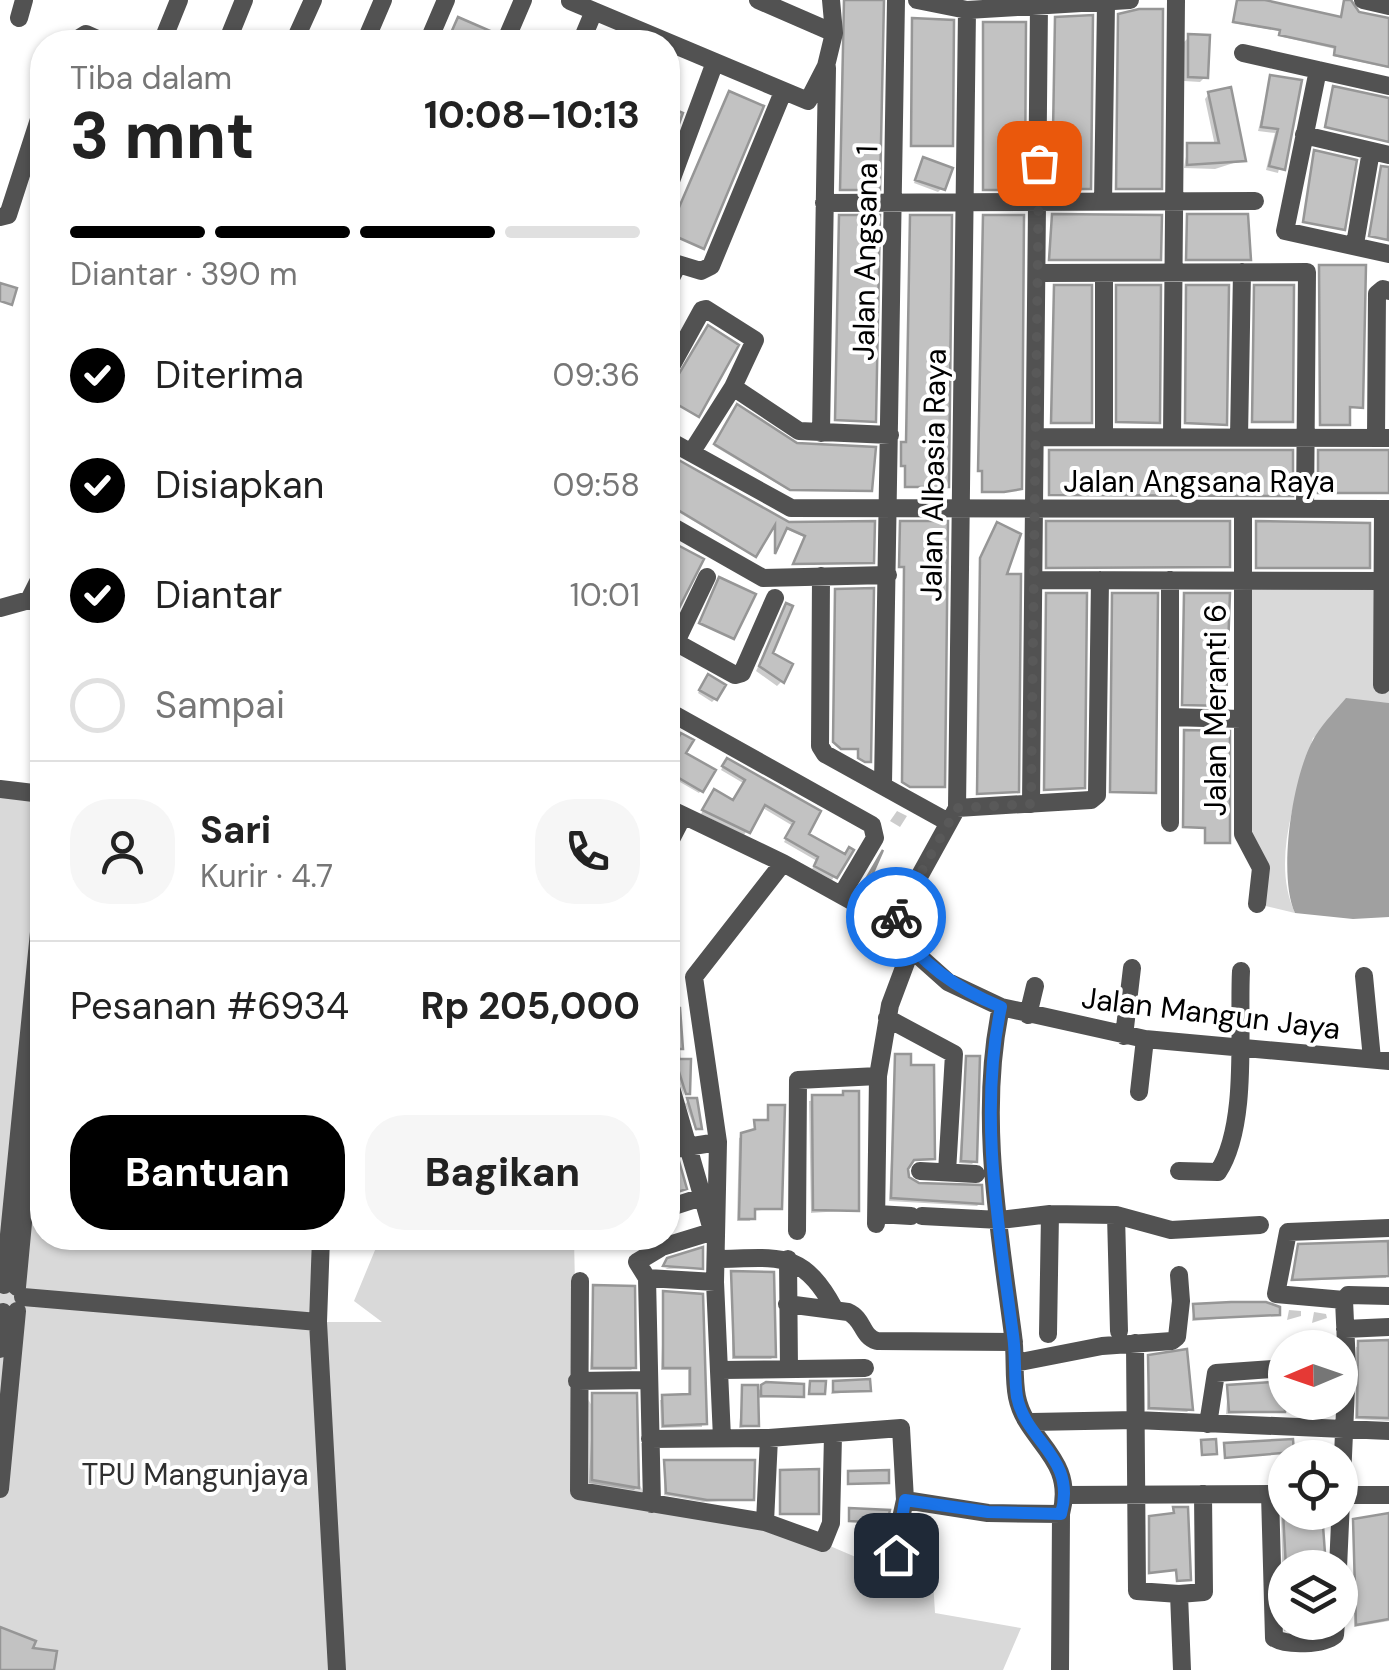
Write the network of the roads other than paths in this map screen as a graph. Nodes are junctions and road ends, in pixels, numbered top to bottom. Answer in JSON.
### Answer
{"nodes":[{"id":1,"x":179,"y":0,"type":"edge"},
{"id":2,"x":244,"y":0,"type":"edge"},
{"id":3,"x":313,"y":0,"type":"edge"},
{"id":4,"x":383,"y":0,"type":"edge"},
{"id":5,"x":446,"y":0,"type":"edge"},
{"id":6,"x":523,"y":0,"type":"edge"},
{"id":7,"x":758,"y":0,"type":"edge"},
{"id":8,"x":832,"y":0,"type":"edge"},
{"id":9,"x":896,"y":0,"type":"edge"},
{"id":10,"x":917,"y":0,"type":"edge"},
{"id":11,"x":1130,"y":0,"type":"edge"},
{"id":12,"x":1363,"y":0,"type":"edge"},
{"id":13,"x":570,"y":1,"type":"edge"},
{"id":14,"x":1177,"y":1,"type":"edge"},
{"id":15,"x":1106,"y":2,"type":"edge"},
{"id":16,"x":1040,"y":6,"type":"junction"},
{"id":17,"x":1389,"y":6,"type":"edge"},
{"id":18,"x":968,"y":10,"type":"junction"},
{"id":19,"x":594,"y":11,"type":"junction"},
{"id":20,"x":167,"y":30,"type":"edge"},
{"id":21,"x":231,"y":30,"type":"edge"},
{"id":22,"x":299,"y":30,"type":"edge"},
{"id":23,"x":370,"y":30,"type":"edge"},
{"id":24,"x":433,"y":30,"type":"edge"},
{"id":25,"x":511,"y":30,"type":"edge"},
{"id":26,"x":586,"y":30,"type":"edge"},
{"id":27,"x":635,"y":30,"type":"edge"},
{"id":28,"x":834,"y":33,"type":"junction"},
{"id":29,"x":680,"y":49,"type":"edge"},
{"id":30,"x":1243,"y":54,"type":"dead end"},
{"id":31,"x":715,"y":62,"type":"junction"},
{"id":32,"x":826,"y":66,"type":"junction"},
{"id":33,"x":1318,"y":70,"type":"junction"},
{"id":34,"x":1389,"y":86,"type":"edge"},
{"id":35,"x":784,"y":92,"type":"junction"},
{"id":36,"x":1304,"y":135,"type":"junction"},
{"id":37,"x":30,"y":147,"type":"edge"},
{"id":38,"x":1380,"y":153,"type":"edge"},
{"id":39,"x":680,"y":157,"type":"edge"},
{"id":40,"x":893,"y":202,"type":"junction"},
{"id":41,"x":965,"y":202,"type":"junction"},
{"id":42,"x":1038,"y":202,"type":"junction"},
{"id":43,"x":1103,"y":202,"type":"junction"},
{"id":44,"x":1171,"y":202,"type":"junction"},
{"id":45,"x":1255,"y":202,"type":"dead end"},
{"id":46,"x":824,"y":203,"type":"junction"},
{"id":47,"x":0,"y":217,"type":"edge"},
{"id":48,"x":1355,"y":244,"type":"junction"},
{"id":49,"x":1389,"y":254,"type":"edge"},
{"id":50,"x":680,"y":265,"type":"edge"},
{"id":51,"x":1104,"y":272,"type":"junction"},
{"id":52,"x":1172,"y":272,"type":"junction"},
{"id":53,"x":1242,"y":272,"type":"junction"},
{"id":54,"x":1037,"y":273,"type":"junction"},
{"id":55,"x":1389,"y":291,"type":"edge"},
{"id":56,"x":680,"y":352,"type":"edge"},
{"id":57,"x":733,"y":387,"type":"junction"},
{"id":58,"x":822,"y":432,"type":"junction"},
{"id":59,"x":890,"y":435,"type":"junction"},
{"id":60,"x":1172,"y":436,"type":"junction"},
{"id":61,"x":1035,"y":437,"type":"junction"},
{"id":62,"x":1104,"y":437,"type":"junction"},
{"id":63,"x":1238,"y":437,"type":"junction"},
{"id":64,"x":1308,"y":438,"type":"junction"},
{"id":65,"x":1382,"y":438,"type":"edge"},
{"id":66,"x":680,"y":447,"type":"edge"},
{"id":67,"x":691,"y":453,"type":"junction"},
{"id":68,"x":890,"y":506,"type":"junction"},
{"id":69,"x":960,"y":506,"type":"junction"},
{"id":70,"x":1034,"y":508,"type":"junction"},
{"id":71,"x":1305,"y":509,"type":"junction"},
{"id":72,"x":1386,"y":509,"type":"edge"},
{"id":73,"x":1242,"y":510,"type":"junction"},
{"id":74,"x":680,"y":531,"type":"edge"},
{"id":75,"x":888,"y":575,"type":"junction"},
{"id":76,"x":822,"y":576,"type":"junction"},
{"id":77,"x":707,"y":578,"type":"dead end"},
{"id":78,"x":1034,"y":580,"type":"junction"},
{"id":79,"x":1100,"y":580,"type":"junction"},
{"id":80,"x":1170,"y":580,"type":"junction"},
{"id":81,"x":1243,"y":581,"type":"junction"},
{"id":82,"x":1386,"y":581,"type":"edge"},
{"id":83,"x":775,"y":598,"type":"dead end"},
{"id":84,"x":30,"y":603,"type":"edge"},
{"id":85,"x":0,"y":608,"type":"edge"},
{"id":86,"x":680,"y":626,"type":"edge"},
{"id":87,"x":680,"y":645,"type":"edge"},
{"id":88,"x":1382,"y":685,"type":"dead end"},
{"id":89,"x":1170,"y":717,"type":"junction"},
{"id":90,"x":680,"y":718,"type":"edge"},
{"id":91,"x":1241,"y":719,"type":"junction"},
{"id":92,"x":883,"y":784,"type":"junction"},
{"id":93,"x":0,"y":789,"type":"edge"},
{"id":94,"x":30,"y":793,"type":"edge"},
{"id":95,"x":1031,"y":804,"type":"junction"},
{"id":96,"x":680,"y":814,"type":"edge"},
{"id":97,"x":953,"y":815,"type":"junction"},
{"id":98,"x":1170,"y":823,"type":"dead end"},
{"id":99,"x":784,"y":864,"type":"junction"},
{"id":100,"x":842,"y":894,"type":"junction"},
{"id":101,"x":1257,"y":904,"type":"dead end"},
{"id":102,"x":893,"y":924,"type":"junction"},
{"id":103,"x":911,"y":949,"type":"junction"},
{"id":104,"x":1132,"y":968,"type":"dead end"},
{"id":105,"x":1241,"y":970,"type":"dead end"},
{"id":106,"x":1364,"y":976,"type":"dead end"},
{"id":107,"x":1035,"y":986,"type":"dead end"},
{"id":108,"x":1001,"y":1007,"type":"junction"},
{"id":109,"x":1028,"y":1014,"type":"junction"},
{"id":110,"x":887,"y":1018,"type":"junction"},
{"id":111,"x":1124,"y":1036,"type":"junction"},
{"id":112,"x":1146,"y":1040,"type":"junction"},
{"id":113,"x":30,"y":1046,"type":"edge"},
{"id":114,"x":1237,"y":1048,"type":"junction"},
{"id":115,"x":1381,"y":1060,"type":"edge"},
{"id":116,"x":878,"y":1076,"type":"junction"},
{"id":117,"x":1139,"y":1092,"type":"dead end"},
{"id":118,"x":30,"y":1121,"type":"edge"},
{"id":119,"x":718,"y":1142,"type":"junction"},
{"id":120,"x":680,"y":1147,"type":"edge"},
{"id":121,"x":680,"y":1156,"type":"edge"},
{"id":122,"x":920,"y":1171,"type":"dead end"},
{"id":123,"x":947,"y":1172,"type":"junction"},
{"id":124,"x":1179,"y":1172,"type":"dead end"},
{"id":125,"x":976,"y":1174,"type":"dead end"},
{"id":126,"x":700,"y":1198,"type":"junction"},
{"id":127,"x":680,"y":1204,"type":"edge"},
{"id":128,"x":1050,"y":1214,"type":"junction"},
{"id":129,"x":1116,"y":1215,"type":"junction"},
{"id":130,"x":1000,"y":1220,"type":"junction"},
{"id":131,"x":1260,"y":1225,"type":"dead end"},
{"id":132,"x":1389,"y":1228,"type":"edge"},
{"id":133,"x":796,"y":1231,"type":"dead end"},
{"id":134,"x":715,"y":1244,"type":"junction"},
{"id":135,"x":321,"y":1250,"type":"edge"},
{"id":136,"x":788,"y":1259,"type":"junction"},
{"id":137,"x":1179,"y":1275,"type":"dead end"},
{"id":138,"x":648,"y":1278,"type":"junction"},
{"id":139,"x":580,"y":1281,"type":"dead end"},
{"id":140,"x":716,"y":1282,"type":"junction"},
{"id":141,"x":1389,"y":1296,"type":"edge"},
{"id":142,"x":9,"y":1298,"type":"edge"},
{"id":143,"x":1344,"y":1300,"type":"junction"},
{"id":144,"x":787,"y":1304,"type":"junction"},
{"id":145,"x":834,"y":1308,"type":"junction"},
{"id":146,"x":318,"y":1322,"type":"junction"},
{"id":147,"x":1389,"y":1326,"type":"edge"},
{"id":148,"x":1344,"y":1328,"type":"joint"},
{"id":149,"x":1119,"y":1331,"type":"dead end"},
{"id":150,"x":1048,"y":1334,"type":"dead end"},
{"id":151,"x":1014,"y":1342,"type":"junction"},
{"id":152,"x":1135,"y":1343,"type":"junction"},
{"id":153,"x":0,"y":1349,"type":"edge"},
{"id":154,"x":1015,"y":1363,"type":"junction"},
{"id":155,"x":865,"y":1368,"type":"dead end"},
{"id":156,"x":788,"y":1369,"type":"junction"},
{"id":157,"x":1268,"y":1369,"type":"edge"},
{"id":158,"x":721,"y":1370,"type":"junction"},
{"id":159,"x":648,"y":1380,"type":"junction"},
{"id":160,"x":577,"y":1381,"type":"junction"},
{"id":161,"x":1136,"y":1420,"type":"junction"},
{"id":162,"x":1346,"y":1420,"type":"edge"},
{"id":163,"x":1032,"y":1422,"type":"junction"},
{"id":164,"x":1208,"y":1424,"type":"junction"},
{"id":165,"x":1346,"y":1430,"type":"junction"},
{"id":166,"x":1389,"y":1431,"type":"edge"},
{"id":167,"x":833,"y":1435,"type":"junction"},
{"id":168,"x":722,"y":1438,"type":"junction"},
{"id":169,"x":770,"y":1438,"type":"junction"},
{"id":170,"x":650,"y":1439,"type":"junction"},
{"id":171,"x":1345,"y":1440,"type":"edge"},
{"id":172,"x":0,"y":1488,"type":"edge"},
{"id":173,"x":1066,"y":1494,"type":"junction"},
{"id":174,"x":1136,"y":1494,"type":"junction"},
{"id":175,"x":1203,"y":1494,"type":"junction"},
{"id":176,"x":1268,"y":1494,"type":"edge"},
{"id":177,"x":1358,"y":1495,"type":"edge"},
{"id":178,"x":1389,"y":1495,"type":"edge"},
{"id":179,"x":905,"y":1500,"type":"junction"},
{"id":180,"x":652,"y":1504,"type":"junction"},
{"id":181,"x":1061,"y":1514,"type":"junction"},
{"id":182,"x":765,"y":1522,"type":"junction"},
{"id":183,"x":892,"y":1559,"type":"dead end"},
{"id":184,"x":1179,"y":1594,"type":"junction"},
{"id":185,"x":1278,"y":1640,"type":"edge"},
{"id":186,"x":1329,"y":1640,"type":"edge"},
{"id":187,"x":337,"y":1670,"type":"edge"},
{"id":188,"x":1060,"y":1670,"type":"edge"},
{"id":189,"x":1182,"y":1670,"type":"edge"}],
"edges":[{"from":1,"to":20,"type":"street"},
{"from":2,"to":21,"type":"street"},
{"from":3,"to":22,"type":"street"},
{"from":4,"to":23,"type":"street"},
{"from":5,"to":24,"type":"street"},
{"from":6,"to":25,"type":"street"},
{"from":7,"to":28,"type":"street"},
{"from":8,"to":28,"type":"street"},
{"from":9,"to":40,"type":"street","name":"Jalan Angsana 1"},
{"from":10,"to":18,"type":"street"},
{"from":11,"to":15,"type":"street"},
{"from":12,"to":17,"type":"street"},
{"from":13,"to":19,"type":"street"},
{"from":14,"to":44,"type":"street"},
{"from":15,"to":16,"type":"street"},
{"from":15,"to":43,"type":"street"},
{"from":16,"to":18,"type":"street"},
{"from":16,"to":42,"type":"street"},
{"from":18,"to":41,"type":"street","name":"Jalan Albasia Raya"},
{"from":19,"to":26,"type":"street"},
{"from":19,"to":27,"type":"street"},
{"from":28,"to":32,"type":"street"},
{"from":29,"to":31,"type":"street"},
{"from":30,"to":33,"type":"street"},
{"from":31,"to":35,"type":"street"},
{"from":31,"to":39,"type":"street"},
{"from":32,"to":35,"type":"street"},
{"from":32,"to":46,"type":"street"},
{"from":33,"to":34,"type":"street"},
{"from":33,"to":36,"type":"street"},
{"from":35,"to":50,"type":"street"},
{"from":36,"to":38,"type":"street"},
{"from":36,"to":48,"type":"street"},
{"from":37,"to":47,"type":"street"},
{"from":38,"to":48,"type":"street"},
{"from":40,"to":41,"type":"street"},
{"from":40,"to":46,"type":"street"},
{"from":40,"to":59,"type":"street","name":"Jalan Angsana 1"},
{"from":41,"to":42,"type":"street"},
{"from":41,"to":69,"type":"street","name":"Jalan Albasia Raya"},
{"from":42,"to":43,"type":"street"},
{"from":42,"to":54,"type":"street"},
{"from":43,"to":44,"type":"street"},
{"from":44,"to":45,"type":"street"},
{"from":44,"to":52,"type":"street"},
{"from":46,"to":58,"type":"street"},
{"from":48,"to":49,"type":"street"},
{"from":51,"to":52,"type":"street"},
{"from":51,"to":54,"type":"street"},
{"from":51,"to":62,"type":"street"},
{"from":52,"to":53,"type":"street"},
{"from":52,"to":60,"type":"street"},
{"from":53,"to":63,"type":"street"},
{"from":53,"to":64,"type":"street"},
{"from":54,"to":61,"type":"street"},
{"from":55,"to":65,"type":"street"},
{"from":56,"to":57,"type":"street"},
{"from":57,"to":58,"type":"street"},
{"from":57,"to":67,"type":"street"},
{"from":58,"to":59,"type":"street"},
{"from":59,"to":68,"type":"street","name":"Jalan Angsana 1"},
{"from":60,"to":62,"type":"street"},
{"from":60,"to":63,"type":"street"},
{"from":61,"to":62,"type":"street"},
{"from":61,"to":70,"type":"street"},
{"from":63,"to":64,"type":"street"},
{"from":64,"to":65,"type":"street"},
{"from":64,"to":71,"type":"street"},
{"from":66,"to":67,"type":"street","name":"Jalan Angsana Raya"},
{"from":67,"to":68,"type":"street","name":"Jalan Angsana Raya"},
{"from":68,"to":69,"type":"street","name":"Jalan Angsana Raya"},
{"from":68,"to":75,"type":"street","name":"Jalan Angsana 1"},
{"from":69,"to":70,"type":"street","name":"Jalan Angsana Raya"},
{"from":69,"to":97,"type":"street","name":"Jalan Albasia Raya"},
{"from":70,"to":73,"type":"street","name":"Jalan Angsana Raya"},
{"from":70,"to":78,"type":"street"},
{"from":71,"to":72,"type":"street","name":"Jalan Angsana Raya"},
{"from":71,"to":73,"type":"street","name":"Jalan Angsana Raya"},
{"from":72,"to":82,"type":"street"},
{"from":73,"to":81,"type":"street","name":"Jalan Meranti 6"},
{"from":74,"to":76,"type":"street"},
{"from":75,"to":76,"type":"street"},
{"from":75,"to":92,"type":"street","name":"Jalan Angsana 1"},
{"from":76,"to":92,"type":"street"},
{"from":77,"to":86,"type":"street"},
{"from":78,"to":79,"type":"street"},
{"from":78,"to":95,"type":"street"},
{"from":79,"to":80,"type":"street"},
{"from":79,"to":95,"type":"street"},
{"from":80,"to":81,"type":"street"},
{"from":80,"to":89,"type":"street"},
{"from":81,"to":82,"type":"street"},
{"from":81,"to":91,"type":"street","name":"Jalan Meranti 6"},
{"from":82,"to":88,"type":"street"},
{"from":83,"to":87,"type":"street"},
{"from":84,"to":85,"type":"street"},
{"from":89,"to":91,"type":"street"},
{"from":89,"to":98,"type":"street"},
{"from":90,"to":100,"type":"street"},
{"from":91,"to":101,"type":"street","name":"Jalan Meranti 6"},
{"from":92,"to":97,"type":"street"},
{"from":93,"to":94,"type":"street"},
{"from":95,"to":97,"type":"street"},
{"from":96,"to":99,"type":"street","name":"Jalan Mangun Jaya"},
{"from":97,"to":102,"type":"street","name":"Jalan Albasia Raya"},
{"from":99,"to":100,"type":"street","name":"Jalan Mangun Jaya"},
{"from":99,"to":119,"type":"street"},
{"from":100,"to":102,"type":"street","name":"Jalan Mangun Jaya"},
{"from":102,"to":103,"type":"street","name":"Jalan Mangun Jaya"},
{"from":103,"to":108,"type":"street","name":"Jalan Mangun Jaya"},
{"from":103,"to":110,"type":"street"},
{"from":104,"to":111,"type":"street"},
{"from":105,"to":114,"type":"street"},
{"from":106,"to":115,"type":"street"},
{"from":107,"to":109,"type":"street"},
{"from":108,"to":109,"type":"street","name":"Jalan Mangun Jaya"},
{"from":108,"to":130,"type":"street"},
{"from":109,"to":111,"type":"street","name":"Jalan Mangun Jaya"},
{"from":110,"to":116,"type":"street"},
{"from":110,"to":123,"type":"street"},
{"from":111,"to":112,"type":"street","name":"Jalan Mangun Jaya"},
{"from":112,"to":114,"type":"street","name":"Jalan Mangun Jaya"},
{"from":112,"to":117,"type":"street"},
{"from":113,"to":142,"type":"street"},
{"from":114,"to":115,"type":"street","name":"Jalan Mangun Jaya"},
{"from":114,"to":124,"type":"street"},
{"from":116,"to":130,"type":"street"},
{"from":116,"to":133,"type":"street"},
{"from":118,"to":142,"type":"street"},
{"from":119,"to":120,"type":"street"},
{"from":119,"to":134,"type":"street"},
{"from":121,"to":126,"type":"street"},
{"from":122,"to":123,"type":"street"},
{"from":123,"to":125,"type":"street"},
{"from":126,"to":127,"type":"street"},
{"from":126,"to":134,"type":"street"},
{"from":128,"to":129,"type":"street"},
{"from":128,"to":130,"type":"street"},
{"from":128,"to":150,"type":"street"},
{"from":129,"to":131,"type":"street"},
{"from":129,"to":149,"type":"street"},
{"from":130,"to":151,"type":"street"},
{"from":132,"to":143,"type":"street"},
{"from":134,"to":136,"type":"street"},
{"from":134,"to":138,"type":"street"},
{"from":134,"to":140,"type":"street"},
{"from":135,"to":146,"type":"street"},
{"from":136,"to":144,"type":"street"},
{"from":136,"to":145,"type":"street"},
{"from":137,"to":152,"type":"street"},
{"from":138,"to":140,"type":"street"},
{"from":138,"to":159,"type":"street"},
{"from":139,"to":160,"type":"street"},
{"from":140,"to":158,"type":"street"},
{"from":141,"to":143,"type":"street"},
{"from":142,"to":146,"type":"street"},
{"from":142,"to":153,"type":"street"},
{"from":142,"to":172,"type":"street"},
{"from":143,"to":148,"type":"street"},
{"from":144,"to":145,"type":"street"},
{"from":144,"to":156,"type":"street"},
{"from":145,"to":151,"type":"street"},
{"from":146,"to":187,"type":"street"},
{"from":147,"to":148,"type":"street"},
{"from":151,"to":154,"type":"street"},
{"from":152,"to":154,"type":"street"},
{"from":152,"to":161,"type":"street"},
{"from":154,"to":163,"type":"street"},
{"from":155,"to":156,"type":"street"},
{"from":156,"to":158,"type":"street"},
{"from":157,"to":164,"type":"street"},
{"from":158,"to":168,"type":"street"},
{"from":159,"to":160,"type":"street"},
{"from":159,"to":170,"type":"street"},
{"from":160,"to":180,"type":"street"},
{"from":161,"to":163,"type":"street"},
{"from":161,"to":164,"type":"street"},
{"from":161,"to":174,"type":"street"},
{"from":162,"to":165,"type":"street"},
{"from":163,"to":173,"type":"street"},
{"from":164,"to":165,"type":"street"},
{"from":165,"to":166,"type":"street"},
{"from":165,"to":171,"type":"street"},
{"from":167,"to":169,"type":"street"},
{"from":167,"to":179,"type":"street"},
{"from":167,"to":182,"type":"street"},
{"from":168,"to":169,"type":"street"},
{"from":168,"to":170,"type":"street"},
{"from":169,"to":182,"type":"street"},
{"from":170,"to":180,"type":"street"},
{"from":173,"to":174,"type":"street"},
{"from":173,"to":181,"type":"street"},
{"from":174,"to":175,"type":"street"},
{"from":174,"to":184,"type":"street"},
{"from":175,"to":176,"type":"street"},
{"from":175,"to":184,"type":"street"},
{"from":177,"to":178,"type":"street"},
{"from":179,"to":181,"type":"street"},
{"from":179,"to":183,"type":"street"},
{"from":180,"to":182,"type":"street"},
{"from":181,"to":188,"type":"street"},
{"from":184,"to":189,"type":"street"},
{"from":185,"to":186,"type":"street"}]}
